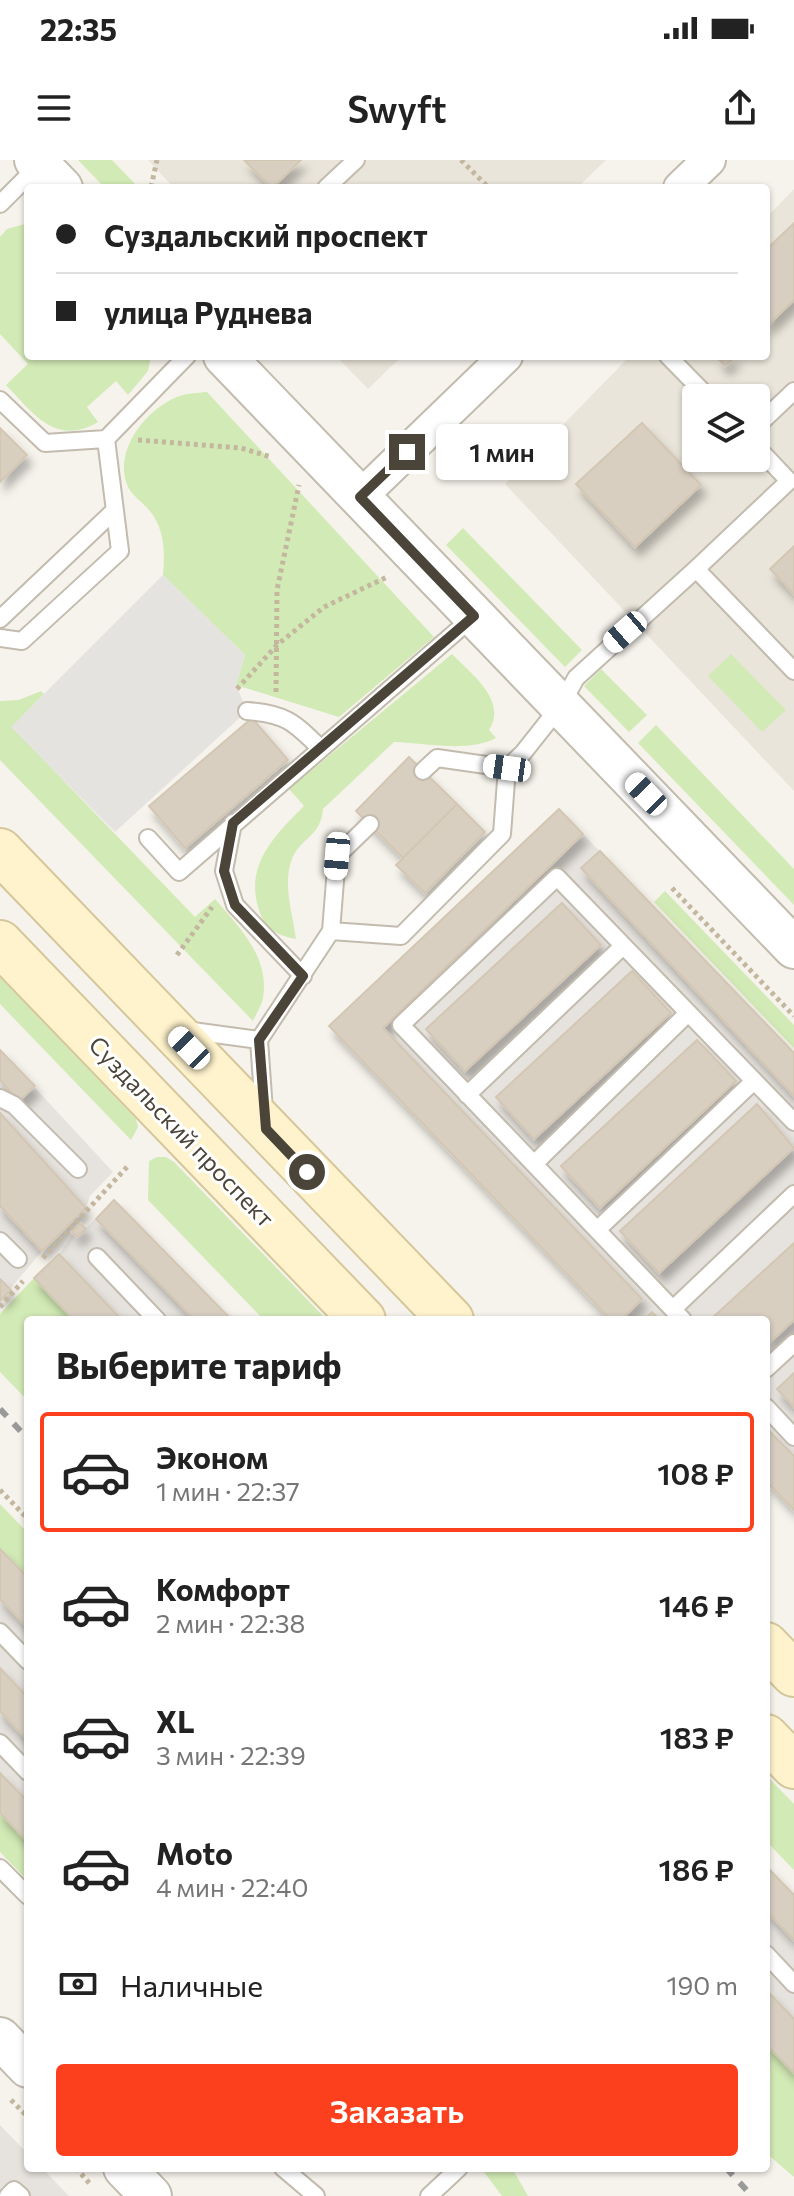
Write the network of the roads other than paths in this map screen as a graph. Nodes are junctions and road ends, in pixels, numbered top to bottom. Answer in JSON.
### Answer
{"nodes":[{"id":1,"x":356,"y":160,"type":"edge"},
{"id":2,"x":709,"y":160,"type":"edge"},
{"id":3,"x":46,"y":171,"type":"edge"},
{"id":4,"x":28,"y":184,"type":"edge"},
{"id":5,"x":330,"y":184,"type":"edge"},
{"id":6,"x":684,"y":184,"type":"edge"},
{"id":7,"x":24,"y":187,"type":"edge"},
{"id":8,"x":0,"y":204,"type":"edge"},
{"id":9,"x":183,"y":360,"type":"edge"},
{"id":10,"x":228,"y":360,"type":"edge"},
{"id":11,"x":502,"y":360,"type":"edge"},
{"id":12,"x":672,"y":360,"type":"edge"},
{"id":13,"x":695,"y":384,"type":"edge"},
{"id":14,"x":794,"y":391,"type":"edge"},
{"id":15,"x":0,"y":400,"type":"edge"},
{"id":16,"x":770,"y":414,"type":"edge"},
{"id":17,"x":106,"y":439,"type":"junction"},
{"id":18,"x":770,"y":461,"type":"edge"},
{"id":19,"x":360,"y":497,"type":"junction"},
{"id":20,"x":115,"y":510,"type":"junction"},
{"id":21,"x":696,"y":569,"type":"junction"},
{"id":22,"x":474,"y":616,"type":"junction"},
{"id":23,"x":0,"y":619,"type":"edge"},
{"id":24,"x":0,"y":638,"type":"edge"},
{"id":25,"x":794,"y":671,"type":"edge"},
{"id":26,"x":561,"y":705,"type":"junction"},
{"id":27,"x":247,"y":711,"type":"dead end"},
{"id":28,"x":320,"y":748,"type":"junction"},
{"id":29,"x":507,"y":768,"type":"junction"},
{"id":30,"x":423,"y":771,"type":"dead end"},
{"id":31,"x":233,"y":823,"type":"junction"},
{"id":32,"x":370,"y":824,"type":"dead end"},
{"id":33,"x":148,"y":838,"type":"dead end"},
{"id":34,"x":0,"y":851,"type":"edge"},
{"id":35,"x":331,"y":931,"type":"junction"},
{"id":36,"x":0,"y":943,"type":"edge"},
{"id":37,"x":623,"y":946,"type":"junction"},
{"id":38,"x":794,"y":948,"type":"edge"},
{"id":39,"x":303,"y":976,"type":"junction"},
{"id":40,"x":688,"y":1013,"type":"junction"},
{"id":41,"x":169,"y":1028,"type":"junction"},
{"id":42,"x":259,"y":1040,"type":"junction"},
{"id":43,"x":754,"y":1081,"type":"junction"},
{"id":44,"x":467,"y":1095,"type":"junction"},
{"id":45,"x":0,"y":1098,"type":"edge"},
{"id":46,"x":794,"y":1122,"type":"edge"},
{"id":47,"x":266,"y":1129,"type":"junction"},
{"id":48,"x":534,"y":1164,"type":"junction"},
{"id":49,"x":78,"y":1169,"type":"dead end"},
{"id":50,"x":794,"y":1194,"type":"edge"},
{"id":51,"x":597,"y":1230,"type":"junction"},
{"id":52,"x":0,"y":1241,"type":"edge"},
{"id":53,"x":97,"y":1257,"type":"dead end"},
{"id":54,"x":18,"y":1259,"type":"dead end"},
{"id":55,"x":678,"y":1315,"type":"edge"},
{"id":56,"x":153,"y":1316,"type":"edge"},
{"id":57,"x":359,"y":1316,"type":"edge"},
{"id":58,"x":447,"y":1316,"type":"edge"},
{"id":59,"x":794,"y":1343,"type":"edge"},
{"id":60,"x":770,"y":1365,"type":"edge"},
{"id":61,"x":770,"y":1411,"type":"edge"},
{"id":62,"x":794,"y":1437,"type":"edge"},
{"id":63,"x":0,"y":1632,"type":"edge"},
{"id":64,"x":770,"y":1649,"type":"edge"},
{"id":65,"x":24,"y":1657,"type":"edge"},
{"id":66,"x":794,"y":1674,"type":"edge"},
{"id":67,"x":770,"y":1741,"type":"edge"},
{"id":68,"x":0,"y":1743,"type":"edge"},
{"id":69,"x":794,"y":1766,"type":"edge"},
{"id":70,"x":24,"y":1768,"type":"edge"},
{"id":71,"x":0,"y":1868,"type":"edge"},
{"id":72,"x":24,"y":1892,"type":"edge"},
{"id":73,"x":770,"y":1958,"type":"edge"},
{"id":74,"x":794,"y":1984,"type":"edge"},
{"id":75,"x":0,"y":2038,"type":"edge"},
{"id":76,"x":24,"y":2063,"type":"edge"},
{"id":77,"x":128,"y":2172,"type":"edge"},
{"id":78,"x":288,"y":2172,"type":"edge"},
{"id":79,"x":455,"y":2172,"type":"edge"},
{"id":80,"x":8,"y":2196,"type":"edge"},
{"id":81,"x":21,"y":2196,"type":"edge"},
{"id":82,"x":151,"y":2196,"type":"edge"},
{"id":83,"x":316,"y":2196,"type":"edge"},
{"id":84,"x":429,"y":2196,"type":"edge"}],
"edges":[{"from":1,"to":5,"type":"lane"},
{"from":2,"to":6,"type":"street"},
{"from":3,"to":4,"type":"lane"},
{"from":7,"to":8,"type":"lane"},
{"from":9,"to":17,"type":"lane"},
{"from":10,"to":19,"type":"street"},
{"from":11,"to":19,"type":"street"},
{"from":12,"to":13,"type":"lane"},
{"from":14,"to":16,"type":"lane"},
{"from":15,"to":17,"type":"lane"},
{"from":17,"to":20,"type":"lane"},
{"from":18,"to":21,"type":"lane"},
{"from":19,"to":22,"type":"street"},
{"from":20,"to":23,"type":"lane"},
{"from":20,"to":24,"type":"lane"},
{"from":21,"to":25,"type":"lane"},
{"from":21,"to":26,"type":"lane"},
{"from":22,"to":26,"type":"street"},
{"from":22,"to":28,"type":"lane"},
{"from":26,"to":29,"type":"lane"},
{"from":26,"to":38,"type":"street"},
{"from":27,"to":28,"type":"lane"},
{"from":28,"to":31,"type":"lane"},
{"from":29,"to":30,"type":"lane"},
{"from":29,"to":35,"type":"lane"},
{"from":31,"to":33,"type":"lane"},
{"from":31,"to":39,"type":"lane"},
{"from":32,"to":35,"type":"lane"},
{"from":34,"to":41,"type":"main road"},
{"from":35,"to":39,"type":"lane"},
{"from":36,"to":57,"type":"main road","name":"Суздальский проспект"},
{"from":37,"to":40,"type":"lane"},
{"from":37,"to":44,"type":"lane"},
{"from":37,"to":44,"type":"lane"},
{"from":39,"to":42,"type":"lane"},
{"from":40,"to":43,"type":"lane"},
{"from":40,"to":48,"type":"lane"},
{"from":41,"to":42,"type":"lane"},
{"from":41,"to":47,"type":"main road"},
{"from":42,"to":47,"type":"lane"},
{"from":43,"to":46,"type":"lane"},
{"from":43,"to":51,"type":"lane"},
{"from":44,"to":48,"type":"lane"},
{"from":45,"to":49,"type":"lane"},
{"from":47,"to":58,"type":"main road"},
{"from":48,"to":51,"type":"lane"},
{"from":50,"to":55,"type":"lane"},
{"from":51,"to":55,"type":"lane"},
{"from":52,"to":54,"type":"lane"},
{"from":53,"to":56,"type":"lane"},
{"from":59,"to":60,"type":"lane"},
{"from":61,"to":62,"type":"lane"},
{"from":63,"to":65,"type":"lane"},
{"from":64,"to":66,"type":"main road"},
{"from":67,"to":69,"type":"main road"},
{"from":68,"to":70,"type":"lane"},
{"from":71,"to":72,"type":"lane"},
{"from":73,"to":74,"type":"lane"},
{"from":75,"to":76,"type":"street"},
{"from":77,"to":82,"type":"street"},
{"from":78,"to":83,"type":"lane"},
{"from":79,"to":84,"type":"lane"},
{"from":80,"to":81,"type":"lane"}]}
